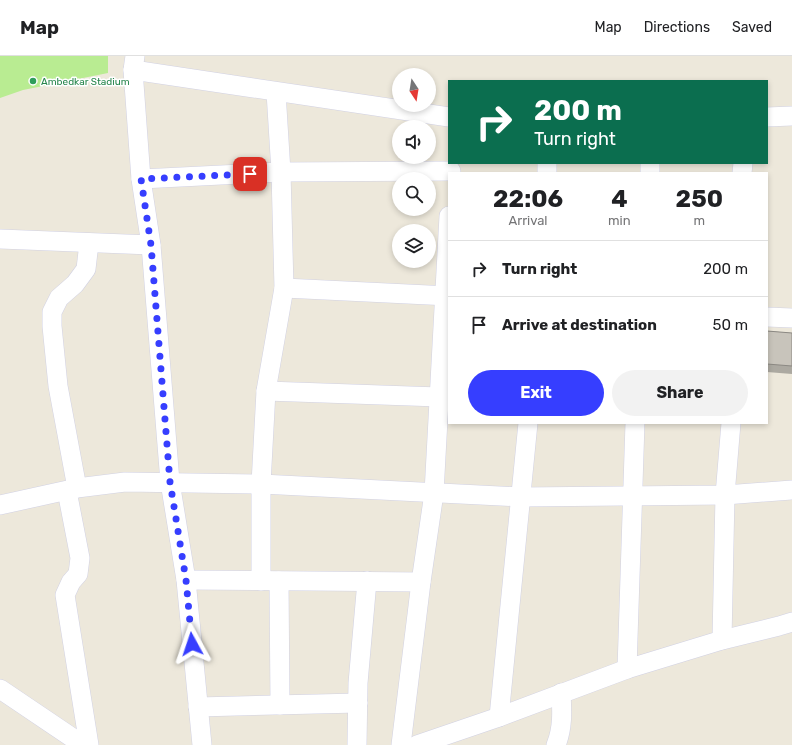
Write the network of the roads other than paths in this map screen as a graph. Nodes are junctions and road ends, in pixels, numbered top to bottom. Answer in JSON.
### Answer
{"nodes":[{"id":1,"x":134,"y":63,"type":"edge"},
{"id":2,"x":276,"y":92,"type":"junction"},
{"id":3,"x":792,"y":116,"type":"edge"},
{"id":4,"x":448,"y":117,"type":"edge"},
{"id":5,"x":768,"y":117,"type":"edge"},
{"id":6,"x":452,"y":169,"type":"edge"},
{"id":7,"x":281,"y":172,"type":"junction"},
{"id":8,"x":141,"y":179,"type":"junction"},
{"id":9,"x":0,"y":239,"type":"edge"},
{"id":10,"x":89,"y":243,"type":"junction"},
{"id":11,"x":151,"y":245,"type":"junction"},
{"id":12,"x":448,"y":256,"type":"edge"},
{"id":13,"x":284,"y":288,"type":"junction"},
{"id":14,"x":447,"y":296,"type":"edge"},
{"id":15,"x":768,"y":317,"type":"edge"},
{"id":16,"x":792,"y":318,"type":"edge"},
{"id":17,"x":266,"y":392,"type":"junction"},
{"id":18,"x":439,"y":398,"type":"junction"},
{"id":19,"x":528,"y":424,"type":"edge"},
{"id":20,"x":635,"y":424,"type":"edge"},
{"id":21,"x":731,"y":424,"type":"edge"},
{"id":22,"x":170,"y":482,"type":"junction"},
{"id":23,"x":261,"y":484,"type":"junction"},
{"id":24,"x":72,"y":490,"type":"junction"},
{"id":25,"x":792,"y":490,"type":"edge"},
{"id":26,"x":434,"y":493,"type":"junction"},
{"id":27,"x":725,"y":495,"type":"junction"},
{"id":28,"x":633,"y":496,"type":"junction"},
{"id":29,"x":521,"y":497,"type":"junction"},
{"id":30,"x":0,"y":504,"type":"edge"},
{"id":31,"x":186,"y":580,"type":"junction"},
{"id":32,"x":260,"y":581,"type":"junction"},
{"id":33,"x":279,"y":581,"type":"junction"},
{"id":34,"x":367,"y":581,"type":"junction"},
{"id":35,"x":421,"y":582,"type":"junction"},
{"id":36,"x":792,"y":622,"type":"edge"},
{"id":37,"x":722,"y":640,"type":"junction"},
{"id":38,"x":627,"y":669,"type":"junction"},
{"id":39,"x":0,"y":689,"type":"edge"},
{"id":40,"x":561,"y":693,"type":"junction"},
{"id":41,"x":358,"y":703,"type":"junction"},
{"id":42,"x":280,"y":705,"type":"junction"},
{"id":43,"x":198,"y":707,"type":"junction"},
{"id":44,"x":499,"y":717,"type":"junction"},
{"id":45,"x":83,"y":745,"type":"edge"},
{"id":46,"x":90,"y":745,"type":"edge"},
{"id":47,"x":202,"y":745,"type":"edge"},
{"id":48,"x":357,"y":745,"type":"edge"},
{"id":49,"x":401,"y":745,"type":"edge"},
{"id":50,"x":417,"y":745,"type":"edge"},
{"id":51,"x":556,"y":745,"type":"edge"}],
"edges":[{"from":1,"to":2,"type":"street"},
{"from":1,"to":8,"type":"street"},
{"from":2,"to":4,"type":"street"},
{"from":2,"to":7,"type":"street"},
{"from":3,"to":5,"type":"street"},
{"from":6,"to":7,"type":"street"},
{"from":7,"to":8,"type":"street"},
{"from":7,"to":13,"type":"street"},
{"from":8,"to":11,"type":"street"},
{"from":9,"to":10,"type":"street"},
{"from":10,"to":11,"type":"street"},
{"from":10,"to":24,"type":"street"},
{"from":11,"to":22,"type":"street"},
{"from":12,"to":14,"type":"street"},
{"from":13,"to":14,"type":"street"},
{"from":13,"to":17,"type":"street"},
{"from":14,"to":18,"type":"street"},
{"from":15,"to":16,"type":"street"},
{"from":17,"to":18,"type":"street"},
{"from":17,"to":23,"type":"street"},
{"from":18,"to":26,"type":"street"},
{"from":19,"to":29,"type":"street"},
{"from":20,"to":28,"type":"street"},
{"from":21,"to":27,"type":"street"},
{"from":22,"to":23,"type":"street"},
{"from":22,"to":24,"type":"street"},
{"from":22,"to":31,"type":"street"},
{"from":23,"to":26,"type":"street"},
{"from":23,"to":32,"type":"street"},
{"from":24,"to":30,"type":"street"},
{"from":24,"to":46,"type":"street"},
{"from":25,"to":27,"type":"street"},
{"from":26,"to":29,"type":"street"},
{"from":26,"to":35,"type":"street"},
{"from":27,"to":28,"type":"street"},
{"from":27,"to":37,"type":"street"},
{"from":28,"to":29,"type":"street"},
{"from":28,"to":38,"type":"street"},
{"from":29,"to":44,"type":"street"},
{"from":31,"to":32,"type":"street"},
{"from":31,"to":43,"type":"street"},
{"from":32,"to":33,"type":"street"},
{"from":33,"to":34,"type":"street"},
{"from":33,"to":42,"type":"street"},
{"from":34,"to":35,"type":"street"},
{"from":34,"to":41,"type":"street"},
{"from":35,"to":49,"type":"street"},
{"from":36,"to":37,"type":"street"},
{"from":37,"to":38,"type":"street"},
{"from":38,"to":40,"type":"street"},
{"from":39,"to":45,"type":"street"},
{"from":40,"to":44,"type":"street"},
{"from":40,"to":51,"type":"street"},
{"from":41,"to":42,"type":"street"},
{"from":41,"to":48,"type":"street"},
{"from":42,"to":43,"type":"street"},
{"from":43,"to":47,"type":"street"},
{"from":44,"to":50,"type":"street"}]}
